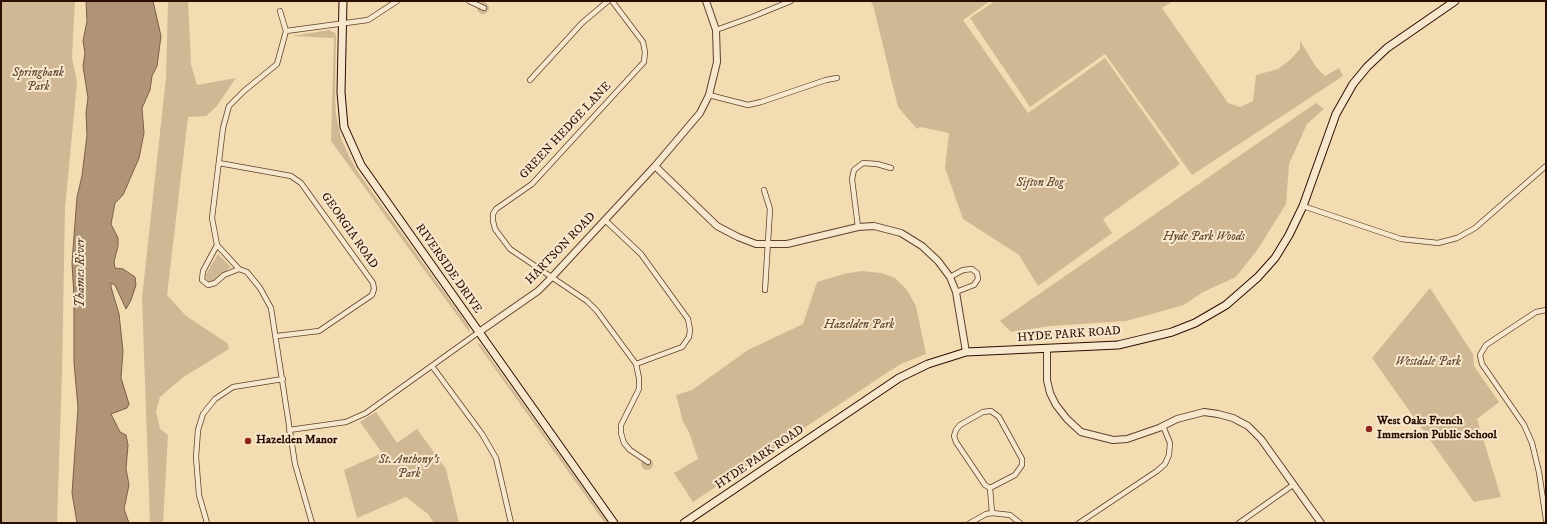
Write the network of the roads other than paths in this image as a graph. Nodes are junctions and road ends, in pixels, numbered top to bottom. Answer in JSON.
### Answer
{"nodes":[{"id":1,"x":343,"y":1,"type":"edge"},
{"id":2,"x":397,"y":1,"type":"edge"},
{"id":3,"x":469,"y":1,"type":"edge"},
{"id":4,"x":608,"y":1,"type":"edge"},
{"id":5,"x":612,"y":1,"type":"edge"},
{"id":6,"x":706,"y":1,"type":"edge"},
{"id":7,"x":791,"y":1,"type":"edge"},
{"id":8,"x":1455,"y":1,"type":"edge"},
{"id":9,"x":484,"y":8,"type":"dead end"},
{"id":10,"x":280,"y":12,"type":"dead end"},
{"id":11,"x":342,"y":24,"type":"junction"},
{"id":12,"x":716,"y":30,"type":"junction"},
{"id":13,"x":286,"y":31,"type":"junction"},
{"id":14,"x":837,"y":78,"type":"dead end"},
{"id":15,"x":530,"y":80,"type":"dead end"},
{"id":16,"x":709,"y":95,"type":"junction"},
{"id":17,"x":219,"y":164,"type":"junction"},
{"id":18,"x":655,"y":166,"type":"junction"},
{"id":19,"x":1546,"y":166,"type":"edge"},
{"id":20,"x":891,"y":168,"type":"dead end"},
{"id":21,"x":764,"y":190,"type":"dead end"},
{"id":22,"x":1303,"y":206,"type":"junction"},
{"id":23,"x":605,"y":220,"type":"junction"},
{"id":24,"x":858,"y":227,"type":"junction"},
{"id":25,"x":769,"y":244,"type":"junction"},
{"id":26,"x":217,"y":245,"type":"junction"},
{"id":27,"x":239,"y":270,"type":"junction"},
{"id":28,"x":552,"y":277,"type":"junction"},
{"id":29,"x":950,"y":277,"type":"junction"},
{"id":30,"x":765,"y":290,"type":"dead end"},
{"id":31,"x":956,"y":292,"type":"junction"},
{"id":32,"x":1546,"y":310,"type":"edge"},
{"id":33,"x":479,"y":332,"type":"junction"},
{"id":34,"x":277,"y":336,"type":"junction"},
{"id":35,"x":1047,"y":348,"type":"junction"},
{"id":36,"x":966,"y":352,"type":"junction"},
{"id":37,"x":636,"y":364,"type":"junction"},
{"id":38,"x":432,"y":366,"type":"junction"},
{"id":39,"x":283,"y":379,"type":"junction"},
{"id":40,"x":1163,"y":426,"type":"junction"},
{"id":41,"x":289,"y":430,"type":"junction"},
{"id":42,"x":648,"y":462,"type":"dead end"},
{"id":43,"x":1293,"y":485,"type":"junction"},
{"id":44,"x":990,"y":488,"type":"junction"},
{"id":45,"x":1545,"y":497,"type":"edge"},
{"id":46,"x":992,"y":513,"type":"junction"},
{"id":47,"x":1546,"y":520,"type":"edge"},
{"id":48,"x":207,"y":523,"type":"edge"},
{"id":49,"x":312,"y":523,"type":"edge"},
{"id":50,"x":511,"y":523,"type":"edge"},
{"id":51,"x":614,"y":523,"type":"edge"},
{"id":52,"x":684,"y":523,"type":"edge"},
{"id":53,"x":970,"y":523,"type":"edge"},
{"id":54,"x":1020,"y":523,"type":"edge"},
{"id":55,"x":1079,"y":523,"type":"edge"},
{"id":56,"x":1239,"y":523,"type":"edge"},
{"id":57,"x":1321,"y":523,"type":"edge"}],
"edges":[{"from":1,"to":11,"type":"main road","name":"RIVERSIDE DRIVE"},
{"from":2,"to":11,"type":"street"},
{"from":3,"to":9,"type":"street"},
{"from":4,"to":15,"type":"street"},
{"from":5,"to":28,"type":"street","name":"GREEN HEDGE LANE"},
{"from":6,"to":12,"type":"street","name":"HARTSON ROAD"},
{"from":7,"to":12,"type":"street"},
{"from":8,"to":22,"type":"main road","name":"HYDE PARK ROAD"},
{"from":10,"to":13,"type":"street"},
{"from":11,"to":13,"type":"street"},
{"from":11,"to":33,"type":"main road","name":"RIVERSIDE DRIVE"},
{"from":12,"to":16,"type":"street","name":"HARTSON ROAD"},
{"from":13,"to":17,"type":"street"},
{"from":14,"to":16,"type":"street"},
{"from":16,"to":18,"type":"street","name":"HARTSON ROAD"},
{"from":17,"to":26,"type":"street"},
{"from":17,"to":34,"type":"street","name":"GEORGIA ROAD"},
{"from":18,"to":23,"type":"street","name":"HARTSON ROAD"},
{"from":18,"to":25,"type":"street"},
{"from":19,"to":22,"type":"street"},
{"from":20,"to":24,"type":"street"},
{"from":21,"to":25,"type":"street"},
{"from":22,"to":35,"type":"main road","name":"HYDE PARK ROAD"},
{"from":23,"to":28,"type":"street","name":"HARTSON ROAD"},
{"from":23,"to":37,"type":"street"},
{"from":24,"to":25,"type":"street"},
{"from":24,"to":29,"type":"street"},
{"from":25,"to":30,"type":"street"},
{"from":26,"to":27,"type":"street"},
{"from":26,"to":27,"type":"street"},
{"from":27,"to":34,"type":"street"},
{"from":28,"to":33,"type":"street","name":"HARTSON ROAD"},
{"from":28,"to":37,"type":"street","name":"GREEN HEDGE LANE"},
{"from":29,"to":31,"type":"street"},
{"from":29,"to":31,"type":"street"},
{"from":31,"to":36,"type":"street"},
{"from":32,"to":45,"type":"street"},
{"from":33,"to":38,"type":"street","name":"HARTSON ROAD"},
{"from":33,"to":51,"type":"main road","name":"RIVERSIDE DRIVE"},
{"from":34,"to":39,"type":"street"},
{"from":35,"to":36,"type":"main road","name":"HYDE PARK ROAD"},
{"from":35,"to":40,"type":"street"},
{"from":36,"to":52,"type":"main road","name":"HYDE PARK ROAD"},
{"from":37,"to":42,"type":"street","name":"GREEN HEDGE LANE"},
{"from":38,"to":41,"type":"street","name":"HARTSON ROAD"},
{"from":38,"to":50,"type":"street"},
{"from":39,"to":41,"type":"street"},
{"from":39,"to":48,"type":"street"},
{"from":40,"to":43,"type":"street"},
{"from":40,"to":55,"type":"street"},
{"from":41,"to":49,"type":"street"},
{"from":43,"to":56,"type":"street"},
{"from":43,"to":57,"type":"street"},
{"from":44,"to":44,"type":"street"},
{"from":44,"to":46,"type":"street"},
{"from":45,"to":47,"type":"street"},
{"from":46,"to":53,"type":"street"},
{"from":46,"to":54,"type":"street"}]}
